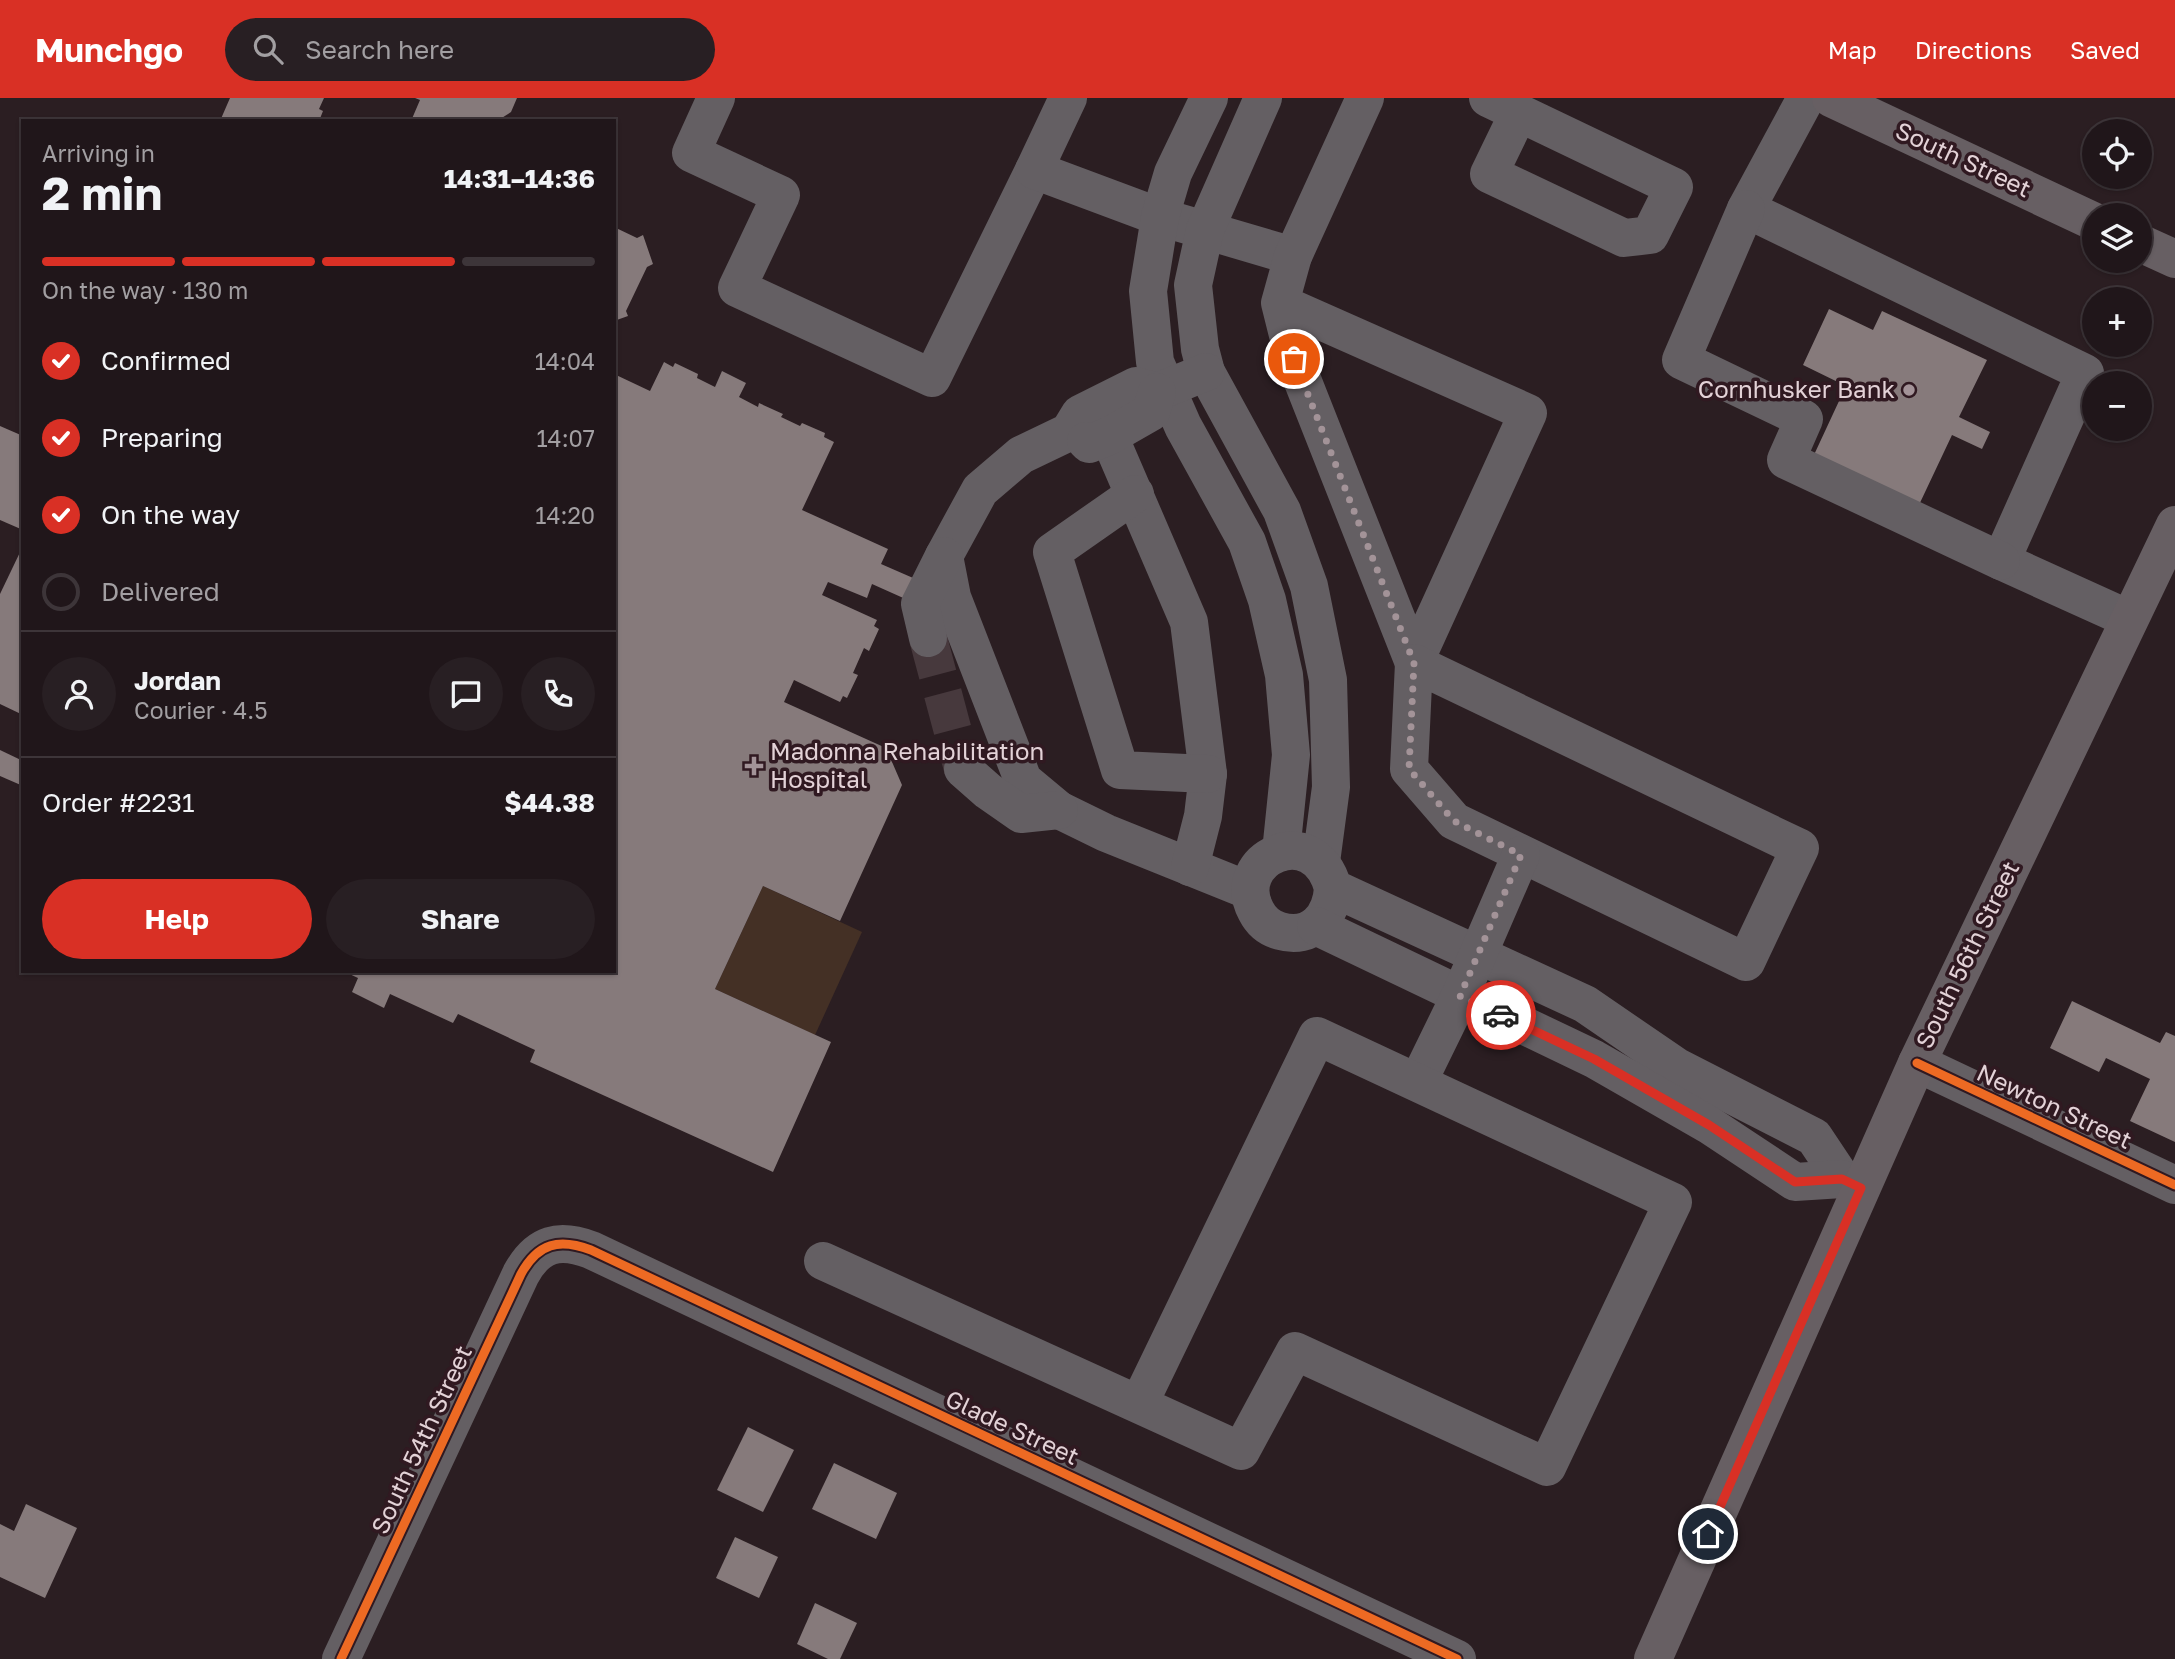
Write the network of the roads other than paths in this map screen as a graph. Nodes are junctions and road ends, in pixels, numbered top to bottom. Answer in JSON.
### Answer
{"nodes":[{"id":1,"x":716,"y":98,"type":"edge"},
{"id":2,"x":1068,"y":98,"type":"edge"},
{"id":3,"x":1209,"y":98,"type":"edge"},
{"id":4,"x":1263,"y":98,"type":"edge"},
{"id":5,"x":1365,"y":98,"type":"edge"},
{"id":6,"x":1806,"y":98,"type":"edge"},
{"id":7,"x":1830,"y":98,"type":"edge"},
{"id":8,"x":1504,"y":105,"type":"edge"},
{"id":9,"x":1034,"y":170,"type":"junction"},
{"id":10,"x":1746,"y":209,"type":"junction"},
{"id":11,"x":2082,"y":216,"type":"edge"},
{"id":12,"x":1160,"y":217,"type":"junction"},
{"id":13,"x":1205,"y":230,"type":"junction"},
{"id":14,"x":2152,"y":248,"type":"edge"},
{"id":15,"x":1293,"y":256,"type":"junction"},
{"id":16,"x":2175,"y":259,"type":"edge"},
{"id":17,"x":1280,"y":303,"type":"junction"},
{"id":18,"x":1206,"y":372,"type":"junction"},
{"id":19,"x":1161,"y":390,"type":"junction"},
{"id":20,"x":1069,"y":432,"type":"junction"},
{"id":21,"x":1109,"y":436,"type":"junction"},
{"id":22,"x":1135,"y":494,"type":"junction"},
{"id":23,"x":2175,"y":525,"type":"edge"},
{"id":24,"x":944,"y":556,"type":"junction"},
{"id":25,"x":2001,"y":561,"type":"junction"},
{"id":26,"x":2129,"y":619,"type":"junction"},
{"id":27,"x":928,"y":638,"type":"tunnel mouth"},
{"id":28,"x":1414,"y":663,"type":"junction"},
{"id":29,"x":963,"y":769,"type":"tunnel mouth"},
{"id":30,"x":1208,"y":774,"type":"junction"},
{"id":31,"x":1059,"y":810,"type":"junction"},
{"id":32,"x":1281,"y":852,"type":"junction"},
{"id":33,"x":1521,"y":855,"type":"junction"},
{"id":34,"x":1190,"y":867,"type":"junction"},
{"id":35,"x":1327,"y":875,"type":"junction"},
{"id":36,"x":1250,"y":891,"type":"junction"},
{"id":37,"x":1316,"y":926,"type":"junction"},
{"id":38,"x":1478,"y":955,"type":"junction"},
{"id":39,"x":1460,"y":996,"type":"junction"},
{"id":40,"x":1917,"y":1063,"type":"junction"},
{"id":41,"x":1418,"y":1082,"type":"junction"},
{"id":42,"x":1852,"y":1184,"type":"junction"},
{"id":43,"x":2175,"y":1185,"type":"edge"},
{"id":44,"x":549,"y":1245,"type":"joint"},
{"id":45,"x":823,"y":1261,"type":"dead end"},
{"id":46,"x":1139,"y":1404,"type":"junction"},
{"id":47,"x":341,"y":1659,"type":"edge"},
{"id":48,"x":1457,"y":1659,"type":"edge"},
{"id":49,"x":1653,"y":1659,"type":"edge"}],
"edges":[{"from":1,"to":9,"type":"street"},
{"from":2,"to":9,"type":"street"},
{"from":3,"to":12,"type":"street"},
{"from":4,"to":13,"type":"street"},
{"from":5,"to":15,"type":"street"},
{"from":6,"to":10,"type":"street"},
{"from":7,"to":11,"type":"main road","name":"South Street"},
{"from":8,"to":8,"type":"street"},
{"from":9,"to":12,"type":"street"},
{"from":10,"to":25,"type":"street"},
{"from":10,"to":25,"type":"street"},
{"from":12,"to":13,"type":"street"},
{"from":12,"to":19,"type":"street"},
{"from":13,"to":15,"type":"street"},
{"from":13,"to":18,"type":"street"},
{"from":14,"to":16,"type":"main road"},
{"from":15,"to":17,"type":"street"},
{"from":17,"to":28,"type":"street"},
{"from":17,"to":28,"type":"street"},
{"from":18,"to":19,"type":"street"},
{"from":18,"to":35,"type":"street"},
{"from":19,"to":20,"type":"street"},
{"from":19,"to":21,"type":"street"},
{"from":19,"to":32,"type":"street"},
{"from":20,"to":21,"type":"street"},
{"from":20,"to":24,"type":"street"},
{"from":21,"to":22,"type":"street"},
{"from":22,"to":30,"type":"street"},
{"from":22,"to":30,"type":"street"},
{"from":23,"to":26,"type":"main road","name":"South 56th Street"},
{"from":24,"to":27,"type":"street"},
{"from":24,"to":31,"type":"street"},
{"from":25,"to":26,"type":"street"},
{"from":26,"to":40,"type":"main road","name":"South 56th Street"},
{"from":28,"to":33,"type":"street"},
{"from":28,"to":33,"type":"street"},
{"from":29,"to":31,"type":"street"},
{"from":30,"to":34,"type":"street"},
{"from":31,"to":34,"type":"street"},
{"from":32,"to":35,"type":"street"},
{"from":32,"to":36,"type":"street"},
{"from":33,"to":38,"type":"street"},
{"from":34,"to":36,"type":"street"},
{"from":35,"to":37,"type":"street"},
{"from":35,"to":38,"type":"street"},
{"from":36,"to":37,"type":"street"},
{"from":37,"to":39,"type":"street"},
{"from":38,"to":39,"type":"street"},
{"from":38,"to":42,"type":"street"},
{"from":39,"to":41,"type":"street"},
{"from":39,"to":42,"type":"street"},
{"from":40,"to":42,"type":"main road","name":"South 56th Street"},
{"from":40,"to":43,"type":"street","name":"Newton Street"},
{"from":41,"to":46,"type":"street"},
{"from":41,"to":46,"type":"street"},
{"from":42,"to":49,"type":"main road","name":"South 56th Street"},
{"from":44,"to":47,"type":"street","name":"South 54th Street"},
{"from":44,"to":48,"type":"street","name":"Glade Street"},
{"from":45,"to":46,"type":"street"}]}
